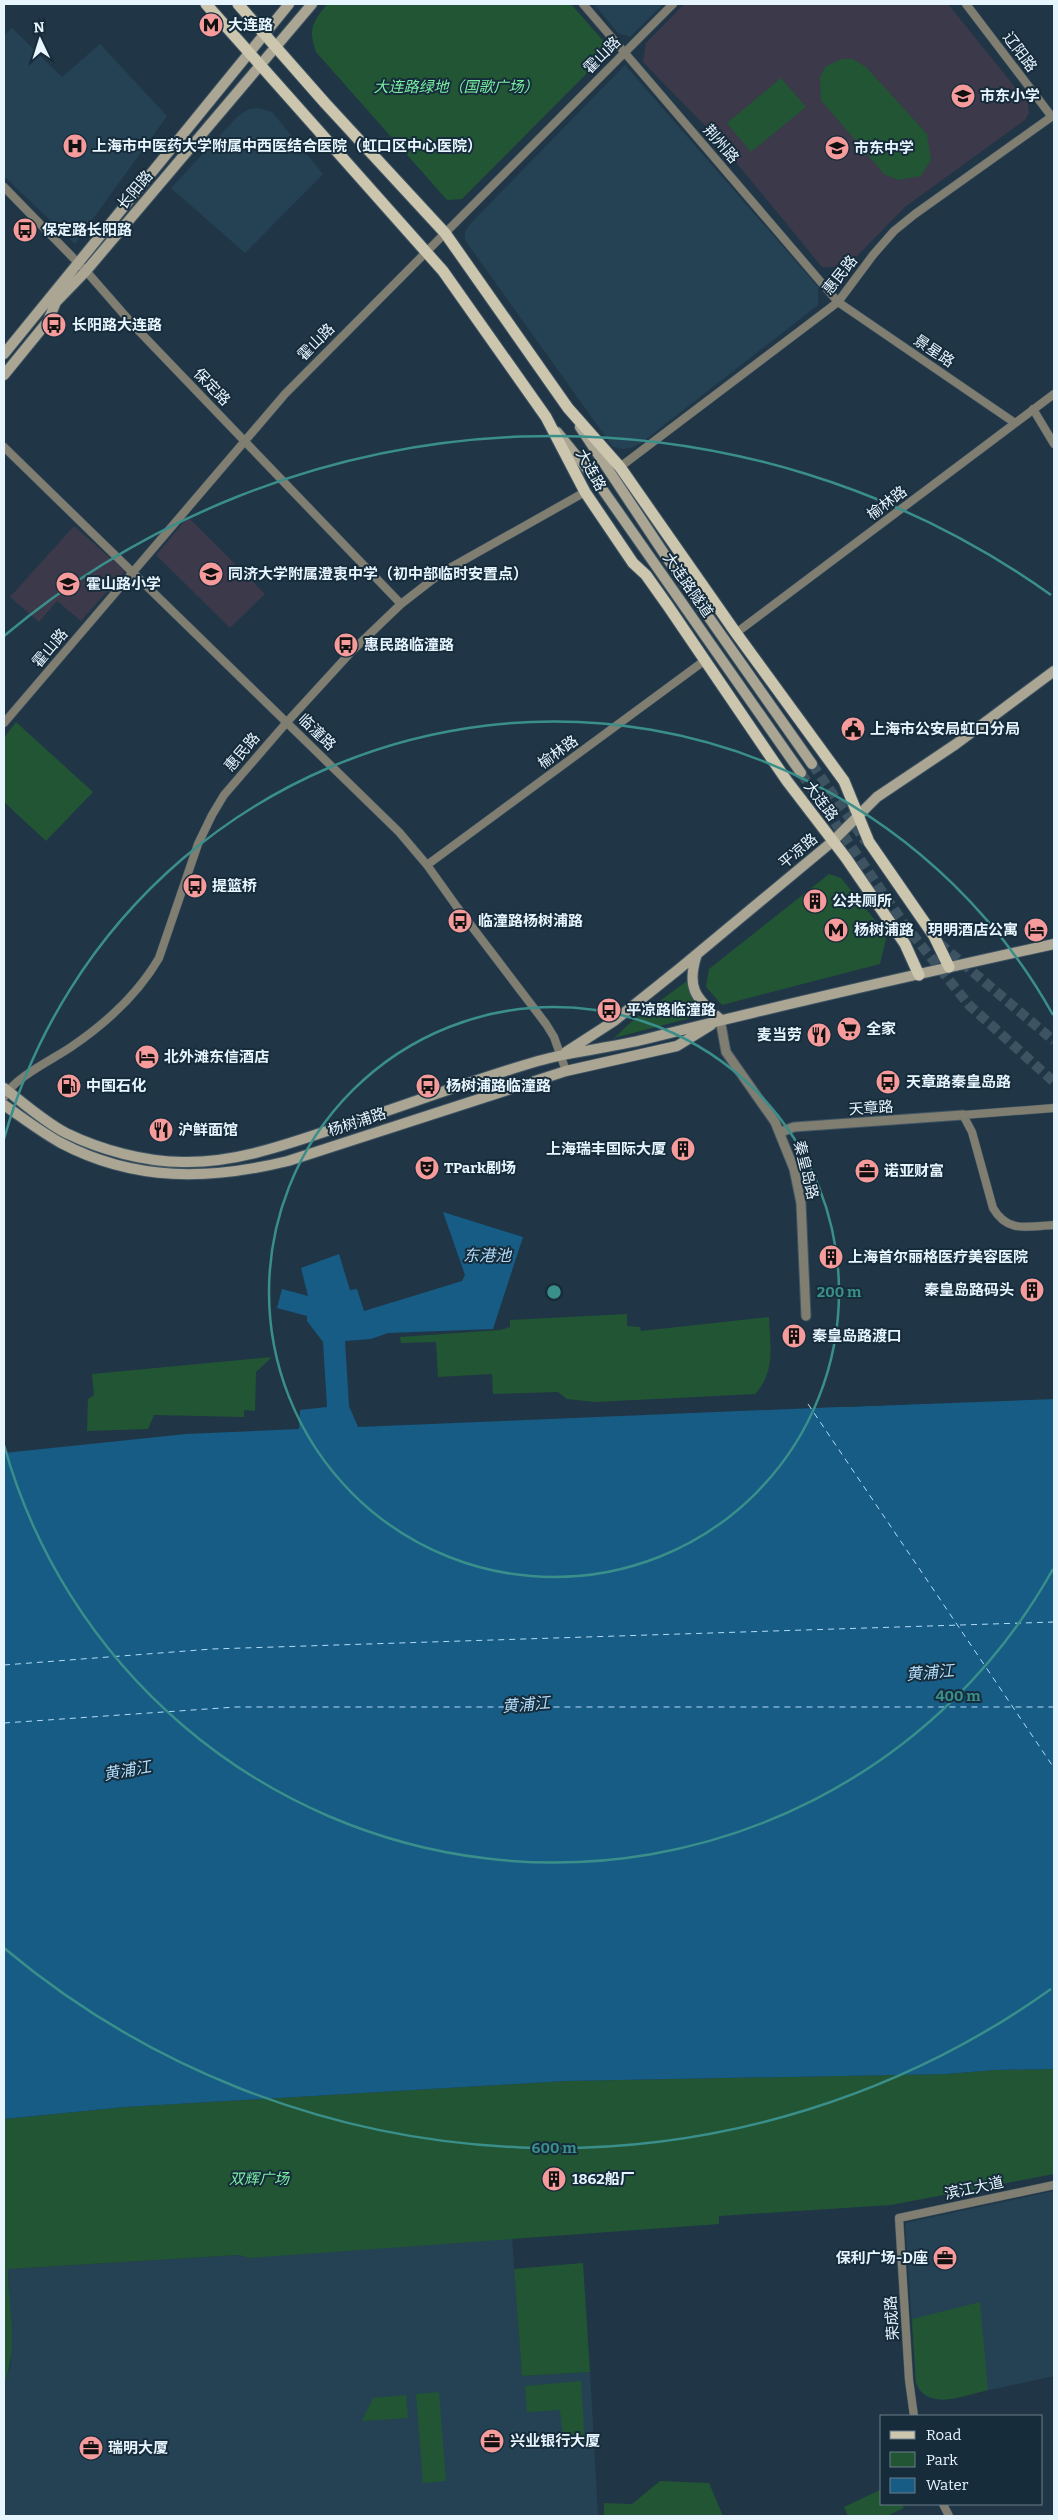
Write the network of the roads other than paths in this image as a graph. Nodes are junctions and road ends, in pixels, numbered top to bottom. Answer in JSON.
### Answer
{"nodes":[{"id":1,"x":206,"y":4,"type":"edge"},
{"id":2,"x":238,"y":4,"type":"edge"},
{"id":3,"x":289,"y":4,"type":"edge"},
{"id":4,"x":312,"y":4,"type":"edge"},
{"id":5,"x":582,"y":4,"type":"edge"},
{"id":6,"x":673,"y":4,"type":"edge"},
{"id":7,"x":966,"y":4,"type":"edge"},
{"id":8,"x":263,"y":33,"type":"junction"},
{"id":9,"x":275,"y":48,"type":"junction"},
{"id":10,"x":247,"y":52,"type":"junction"},
{"id":11,"x":624,"y":52,"type":"junction"},
{"id":12,"x":259,"y":66,"type":"junction"},
{"id":13,"x":1053,"y":116,"type":"edge"},
{"id":14,"x":4,"y":187,"type":"edge"},
{"id":15,"x":445,"y":233,"type":"junction"},
{"id":16,"x":427,"y":251,"type":"junction"},
{"id":17,"x":77,"y":262,"type":"junction"},
{"id":18,"x":86,"y":271,"type":"junction"},
{"id":19,"x":838,"y":302,"type":"junction"},
{"id":20,"x":4,"y":354,"type":"edge"},
{"id":21,"x":4,"y":375,"type":"edge"},
{"id":22,"x":1054,"y":394,"type":"edge"},
{"id":23,"x":568,"y":408,"type":"junction"},
{"id":24,"x":1033,"y":409,"type":"junction"},
{"id":25,"x":546,"y":418,"type":"junction"},
{"id":26,"x":1015,"y":423,"type":"junction"},
{"id":27,"x":245,"y":442,"type":"junction"},
{"id":28,"x":1054,"y":444,"type":"edge"},
{"id":29,"x":4,"y":447,"type":"edge"},
{"id":30,"x":620,"y":467,"type":"junction"},
{"id":31,"x":585,"y":492,"type":"junction"},
{"id":32,"x":133,"y":572,"type":"junction"},
{"id":33,"x":401,"y":604,"type":"junction"},
{"id":34,"x":736,"y":633,"type":"junction"},
{"id":35,"x":704,"y":661,"type":"junction"},
{"id":36,"x":1054,"y":671,"type":"edge"},
{"id":37,"x":287,"y":722,"type":"junction"},
{"id":38,"x":4,"y":723,"type":"edge"},
{"id":39,"x":812,"y":764,"type":"tunnel mouth"},
{"id":40,"x":801,"y":773,"type":"tunnel mouth"},
{"id":41,"x":857,"y":816,"type":"junction"},
{"id":42,"x":833,"y":841,"type":"junction"},
{"id":43,"x":427,"y":865,"type":"junction"},
{"id":44,"x":1054,"y":944,"type":"edge"},
{"id":45,"x":698,"y":953,"type":"junction"},
{"id":46,"x":949,"y":967,"type":"junction"},
{"id":47,"x":919,"y":975,"type":"junction"},
{"id":48,"x":720,"y":1019,"type":"junction"},
{"id":49,"x":561,"y":1055,"type":"junction"},
{"id":50,"x":566,"y":1072,"type":"junction"},
{"id":51,"x":5,"y":1091,"type":"edge"},
{"id":52,"x":4,"y":1105,"type":"edge"},
{"id":53,"x":1054,"y":1108,"type":"edge"},
{"id":54,"x":963,"y":1115,"type":"junction"},
{"id":55,"x":781,"y":1132,"type":"junction"},
{"id":56,"x":1054,"y":1225,"type":"edge"},
{"id":57,"x":806,"y":1316,"type":"dead end"},
{"id":58,"x":1054,"y":2185,"type":"edge"},
{"id":59,"x":899,"y":2218,"type":"joint"},
{"id":60,"x":914,"y":2415,"type":"edge"}],
"edges":[{"from":1,"to":10,"type":"main road","name":"大连路"},
{"from":2,"to":8,"type":"main road","name":"大连路"},
{"from":3,"to":8,"type":"main road","name":"长阳路"},
{"from":4,"to":9,"type":"main road","name":"长阳路"},
{"from":5,"to":11,"type":"street","name":"荆州路"},
{"from":6,"to":11,"type":"street","name":"霍山路"},
{"from":7,"to":13,"type":"street","name":"辽阳路"},
{"from":8,"to":9,"type":"main road","name":"大连路"},
{"from":8,"to":10,"type":"main road","name":"长阳路"},
{"from":9,"to":12,"type":"main road","name":"长阳路"},
{"from":9,"to":15,"type":"main road","name":"大连路"},
{"from":10,"to":12,"type":"main road","name":"大连路"},
{"from":10,"to":17,"type":"main road","name":"长阳路"},
{"from":11,"to":15,"type":"street","name":"霍山路"},
{"from":11,"to":19,"type":"street","name":"荆州路"},
{"from":12,"to":16,"type":"main road","name":"大连路"},
{"from":12,"to":18,"type":"main road","name":"长阳路"},
{"from":13,"to":19,"type":"street","name":"惠民路"},
{"from":14,"to":17,"type":"street","name":"保定路"},
{"from":15,"to":16,"type":"street","name":"霍山路"},
{"from":15,"to":23,"type":"main road","name":"大连路"},
{"from":16,"to":25,"type":"main road","name":"大连路"},
{"from":16,"to":27,"type":"street","name":"霍山路"},
{"from":17,"to":18,"type":"street","name":"保定路"},
{"from":17,"to":20,"type":"main road","name":"长阳路"},
{"from":18,"to":21,"type":"main road","name":"长阳路"},
{"from":18,"to":27,"type":"street","name":"保定路"},
{"from":19,"to":26,"type":"street","name":"景星路"},
{"from":19,"to":30,"type":"street","name":"惠民路"},
{"from":22,"to":24,"type":"street","name":"榆林路"},
{"from":23,"to":30,"type":"main road","name":"大连路"},
{"from":23,"to":39,"type":"main road","name":"大连路隧道"},
{"from":24,"to":26,"type":"street","name":"榆林路"},
{"from":24,"to":28,"type":"street"},
{"from":25,"to":31,"type":"main road","name":"大连路"},
{"from":25,"to":40,"type":"main road","name":"大连路隧道"},
{"from":26,"to":34,"type":"street","name":"榆林路"},
{"from":27,"to":32,"type":"street","name":"霍山路"},
{"from":27,"to":33,"type":"street","name":"保定路"},
{"from":29,"to":32,"type":"street","name":"临潼路"},
{"from":30,"to":34,"type":"main road","name":"大连路"},
{"from":31,"to":33,"type":"street","name":"惠民路"},
{"from":31,"to":35,"type":"main road","name":"大连路"},
{"from":32,"to":37,"type":"street","name":"临潼路"},
{"from":32,"to":38,"type":"street","name":"霍山路"},
{"from":33,"to":37,"type":"street","name":"惠民路"},
{"from":34,"to":41,"type":"main road","name":"大连路"},
{"from":35,"to":42,"type":"main road","name":"大连路"},
{"from":35,"to":43,"type":"street","name":"榆林路"},
{"from":36,"to":41,"type":"main road","name":"平凉路"},
{"from":37,"to":43,"type":"street","name":"临潼路"},
{"from":37,"to":51,"type":"street","name":"惠民路"},
{"from":41,"to":42,"type":"main road","name":"平凉路"},
{"from":41,"to":46,"type":"main road","name":"大连路"},
{"from":42,"to":45,"type":"main road","name":"平凉路"},
{"from":42,"to":47,"type":"main road","name":"大连路"},
{"from":43,"to":49,"type":"street","name":"临潼路"},
{"from":44,"to":46,"type":"main road","name":"杨树浦路"},
{"from":45,"to":48,"type":"main road"},
{"from":45,"to":49,"type":"main road","name":"平凉路"},
{"from":46,"to":47,"type":"main road","name":"杨树浦路"},
{"from":47,"to":48,"type":"main road","name":"杨树浦路"},
{"from":48,"to":49,"type":"main road","name":"杨树浦路"},
{"from":48,"to":50,"type":"main road","name":"杨树浦路"},
{"from":48,"to":55,"type":"street","name":"秦皇岛路"},
{"from":49,"to":50,"type":"street","name":"临潼路"},
{"from":49,"to":51,"type":"main road","name":"杨树浦路"},
{"from":50,"to":52,"type":"main road","name":"杨树浦路"},
{"from":53,"to":54,"type":"street"},
{"from":54,"to":55,"type":"street","name":"天章路"},
{"from":54,"to":56,"type":"street"},
{"from":55,"to":57,"type":"street","name":"秦皇岛路"},
{"from":58,"to":59,"type":"street","name":"滨江大道"},
{"from":59,"to":60,"type":"street","name":"荣成路"}]}
